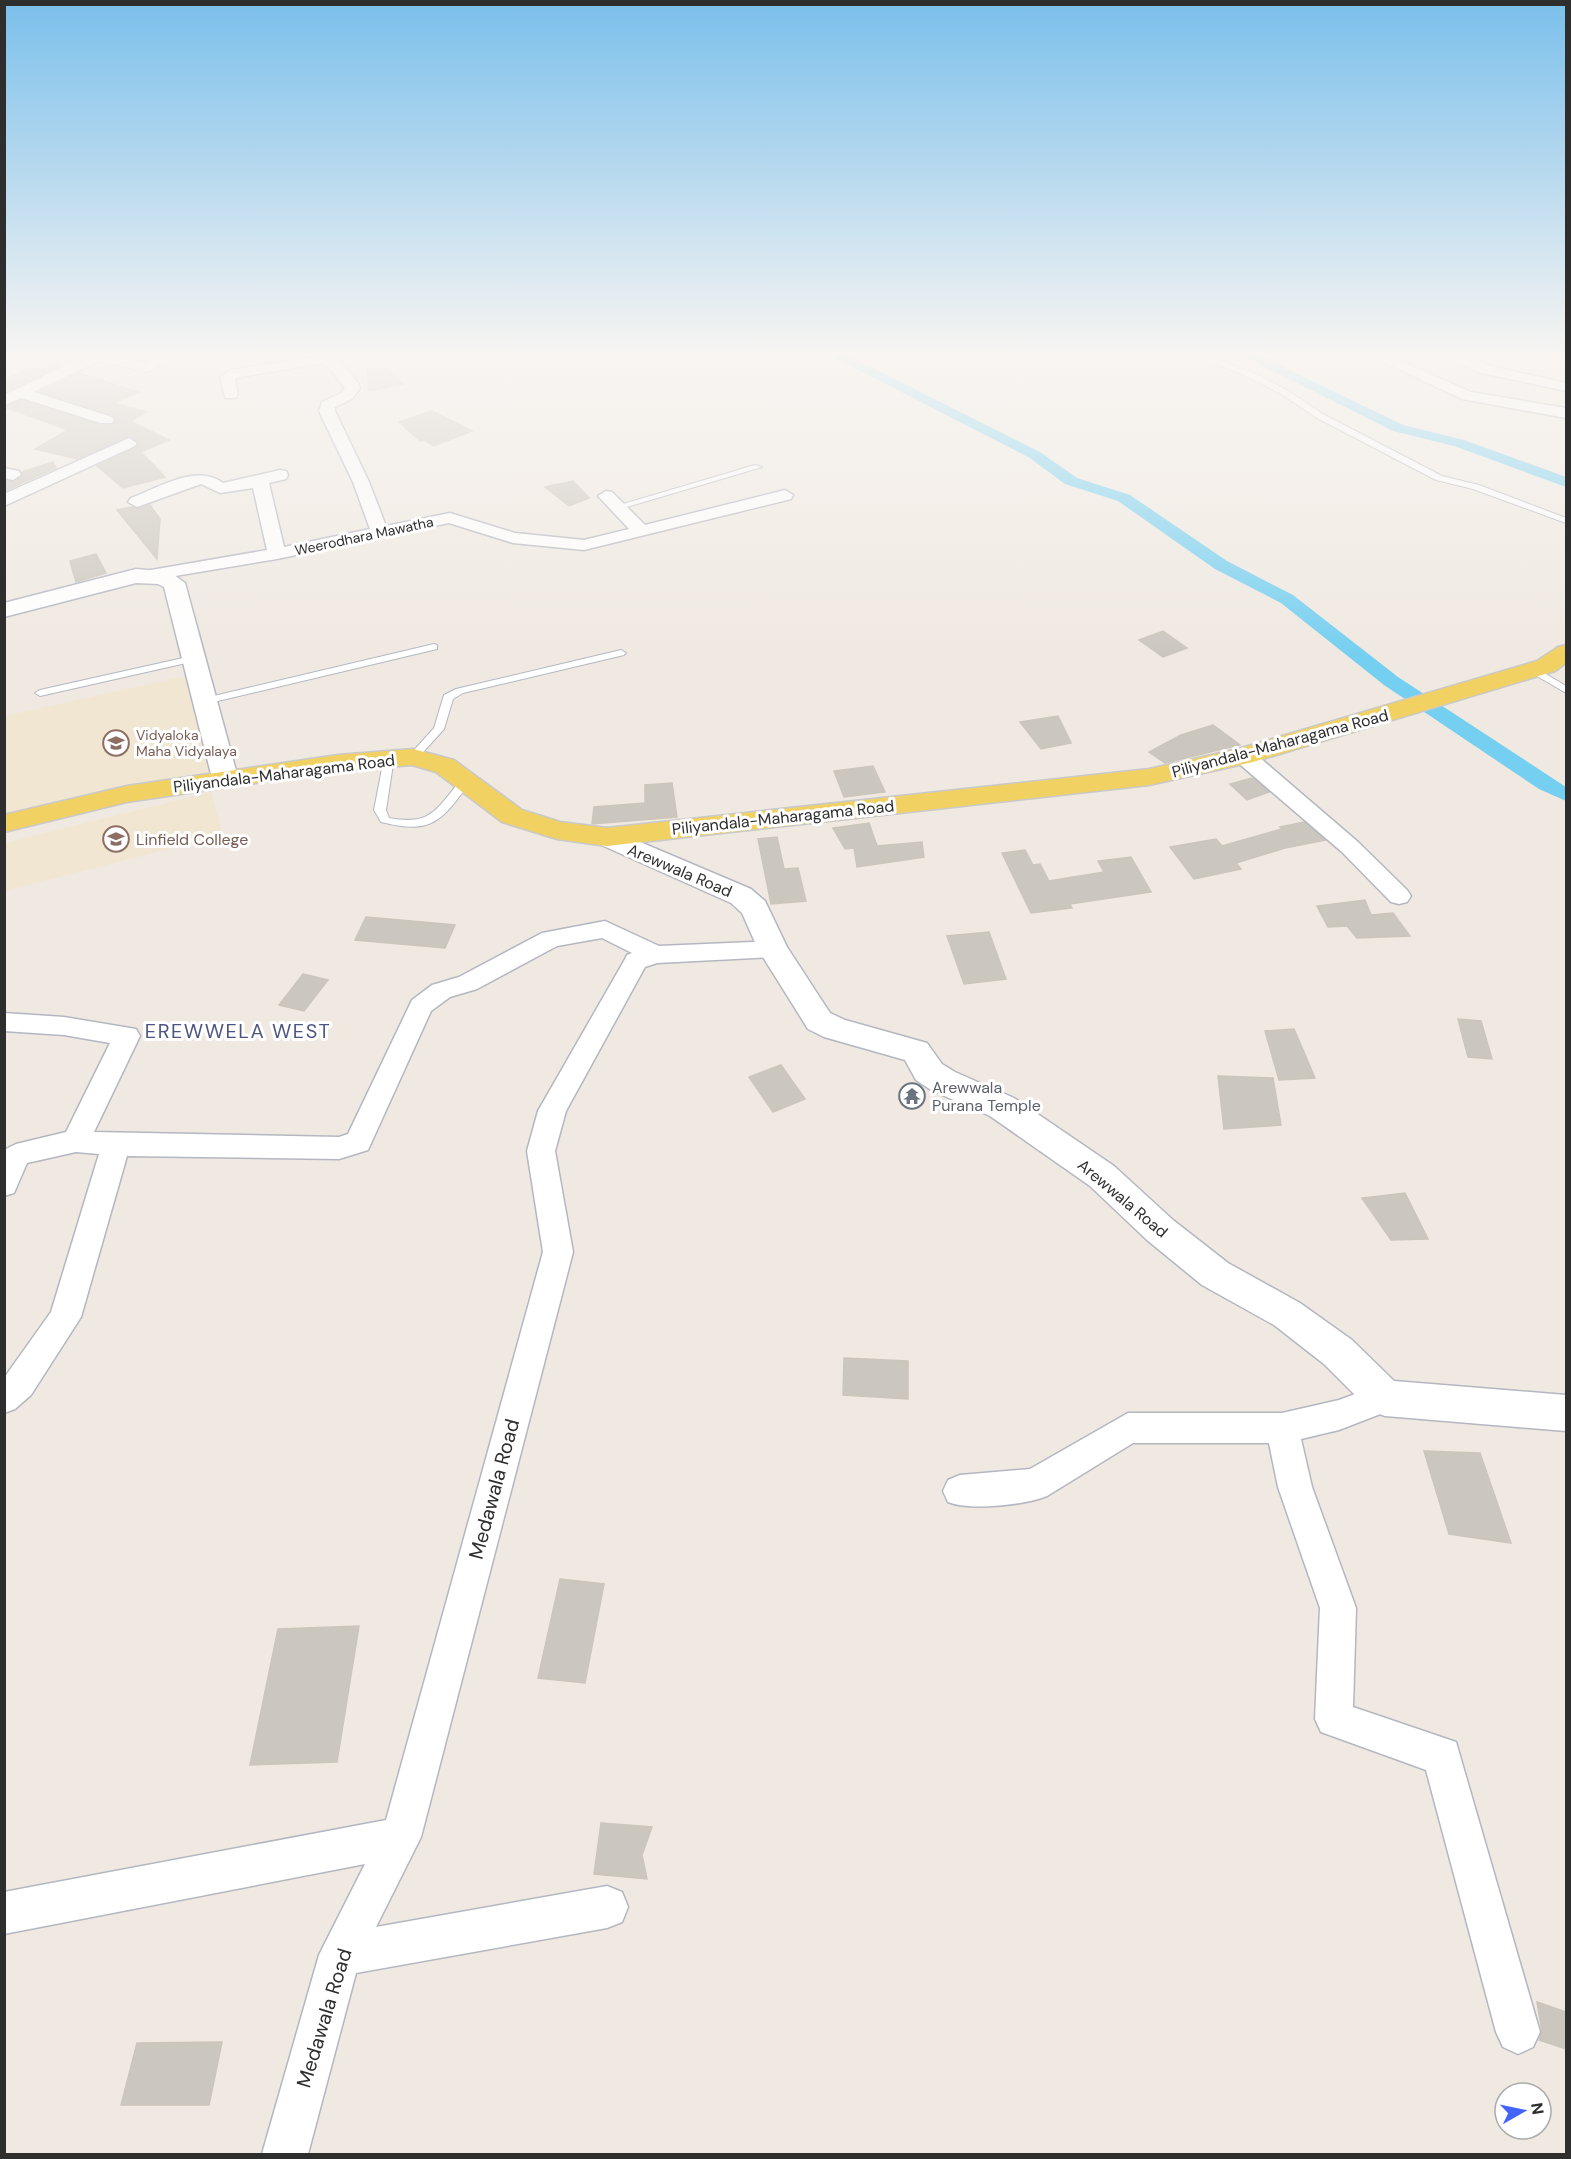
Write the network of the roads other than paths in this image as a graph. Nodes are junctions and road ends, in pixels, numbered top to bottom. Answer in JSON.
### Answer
{"nodes":[{"id":1,"x":104,"y":455,"type":"edge"},
{"id":2,"x":348,"y":455,"type":"edge"},
{"id":3,"x":1394,"y":455,"type":"edge"},
{"id":4,"x":758,"y":467,"type":"dead end"},
{"id":5,"x":280,"y":475,"type":"dead end"},
{"id":6,"x":260,"y":480,"type":"junction"},
{"id":7,"x":785,"y":495,"type":"dead end"},
{"id":8,"x":4,"y":501,"type":"edge"},
{"id":9,"x":137,"y":502,"type":"dead end"},
{"id":10,"x":612,"y":502,"type":"joint"},
{"id":11,"x":1566,"y":521,"type":"edge"},
{"id":12,"x":641,"y":531,"type":"junction"},
{"id":13,"x":380,"y":533,"type":"junction"},
{"id":14,"x":277,"y":554,"type":"junction"},
{"id":15,"x":151,"y":575,"type":"junction"},
{"id":16,"x":4,"y":610,"type":"edge"},
{"id":17,"x":434,"y":647,"type":"dead end"},
{"id":18,"x":1566,"y":652,"type":"edge"},
{"id":19,"x":621,"y":653,"type":"dead end"},
{"id":20,"x":192,"y":659,"type":"junction"},
{"id":21,"x":1534,"y":670,"type":"junction"},
{"id":22,"x":1566,"y":690,"type":"edge"},
{"id":23,"x":40,"y":693,"type":"dead end"},
{"id":24,"x":205,"y":700,"type":"junction"},
{"id":25,"x":1244,"y":756,"type":"junction"},
{"id":26,"x":401,"y":758,"type":"junction"},
{"id":27,"x":225,"y":778,"type":"junction"},
{"id":28,"x":465,"y":782,"type":"junction"},
{"id":29,"x":4,"y":824,"type":"edge"},
{"id":30,"x":607,"y":837,"type":"junction"},
{"id":31,"x":1399,"y":896,"type":"dead end"},
{"id":32,"x":773,"y":950,"type":"junction"},
{"id":33,"x":656,"y":955,"type":"junction"},
{"id":34,"x":4,"y":1023,"type":"edge"},
{"id":35,"x":76,"y":1142,"type":"junction"},
{"id":36,"x":116,"y":1145,"type":"junction"},
{"id":37,"x":4,"y":1185,"type":"edge"},
{"id":38,"x":1385,"y":1398,"type":"junction"},
{"id":39,"x":4,"y":1399,"type":"edge"},
{"id":40,"x":1566,"y":1413,"type":"edge"},
{"id":41,"x":1282,"y":1428,"type":"junction"},
{"id":42,"x":960,"y":1491,"type":"dead end"},
{"id":43,"x":401,"y":1837,"type":"junction"},
{"id":44,"x":607,"y":1907,"type":"dead end"},
{"id":45,"x":4,"y":1913,"type":"edge"},
{"id":46,"x":340,"y":1955,"type":"junction"},
{"id":47,"x":1518,"y":2032,"type":"dead end"},
{"id":48,"x":285,"y":2154,"type":"edge"}],
"edges":[{"from":1,"to":8,"type":"street"},
{"from":2,"to":13,"type":"street"},
{"from":3,"to":11,"type":"lane"},
{"from":4,"to":10,"type":"lane"},
{"from":5,"to":6,"type":"street"},
{"from":6,"to":9,"type":"street"},
{"from":6,"to":14,"type":"street"},
{"from":7,"to":12,"type":"street","name":"Weerodhara Mawatha"},
{"from":10,"to":12,"type":"street"},
{"from":12,"to":13,"type":"street","name":"Weerodhara Mawatha"},
{"from":13,"to":14,"type":"street","name":"Weerodhara Mawatha"},
{"from":14,"to":15,"type":"street","name":"Weerodhara Mawatha"},
{"from":15,"to":16,"type":"street"},
{"from":15,"to":20,"type":"street"},
{"from":17,"to":24,"type":"lane"},
{"from":18,"to":21,"type":"main road","name":"Piliyandala-Maharagama Road"},
{"from":19,"to":26,"type":"lane"},
{"from":20,"to":23,"type":"lane"},
{"from":20,"to":24,"type":"street"},
{"from":21,"to":22,"type":"lane"},
{"from":21,"to":25,"type":"main road","name":"Piliyandala-Maharagama Road"},
{"from":24,"to":27,"type":"street"},
{"from":25,"to":30,"type":"main road","name":"Piliyandala-Maharagama Road"},
{"from":25,"to":31,"type":"street"},
{"from":26,"to":27,"type":"main road","name":"Piliyandala-Maharagama Road"},
{"from":26,"to":28,"type":"main road","name":"Piliyandala-Maharagama Road"},
{"from":26,"to":28,"type":"lane"},
{"from":27,"to":29,"type":"main road","name":"Piliyandala-Maharagama Road"},
{"from":28,"to":30,"type":"main road","name":"Piliyandala-Maharagama Road"},
{"from":30,"to":32,"type":"street","name":"Arewwala Road"},
{"from":32,"to":33,"type":"street","name":"Medawala Road"},
{"from":32,"to":38,"type":"street","name":"Arewwala Road"},
{"from":33,"to":36,"type":"street"},
{"from":33,"to":43,"type":"street","name":"Medawala Road"},
{"from":34,"to":35,"type":"street"},
{"from":35,"to":36,"type":"street"},
{"from":35,"to":37,"type":"street"},
{"from":36,"to":39,"type":"street"},
{"from":38,"to":40,"type":"street"},
{"from":38,"to":41,"type":"street"},
{"from":41,"to":42,"type":"street"},
{"from":41,"to":47,"type":"street"},
{"from":43,"to":45,"type":"street"},
{"from":43,"to":46,"type":"street","name":"Medawala Road"},
{"from":44,"to":46,"type":"street"},
{"from":46,"to":48,"type":"street","name":"Medawala Road"}]}
